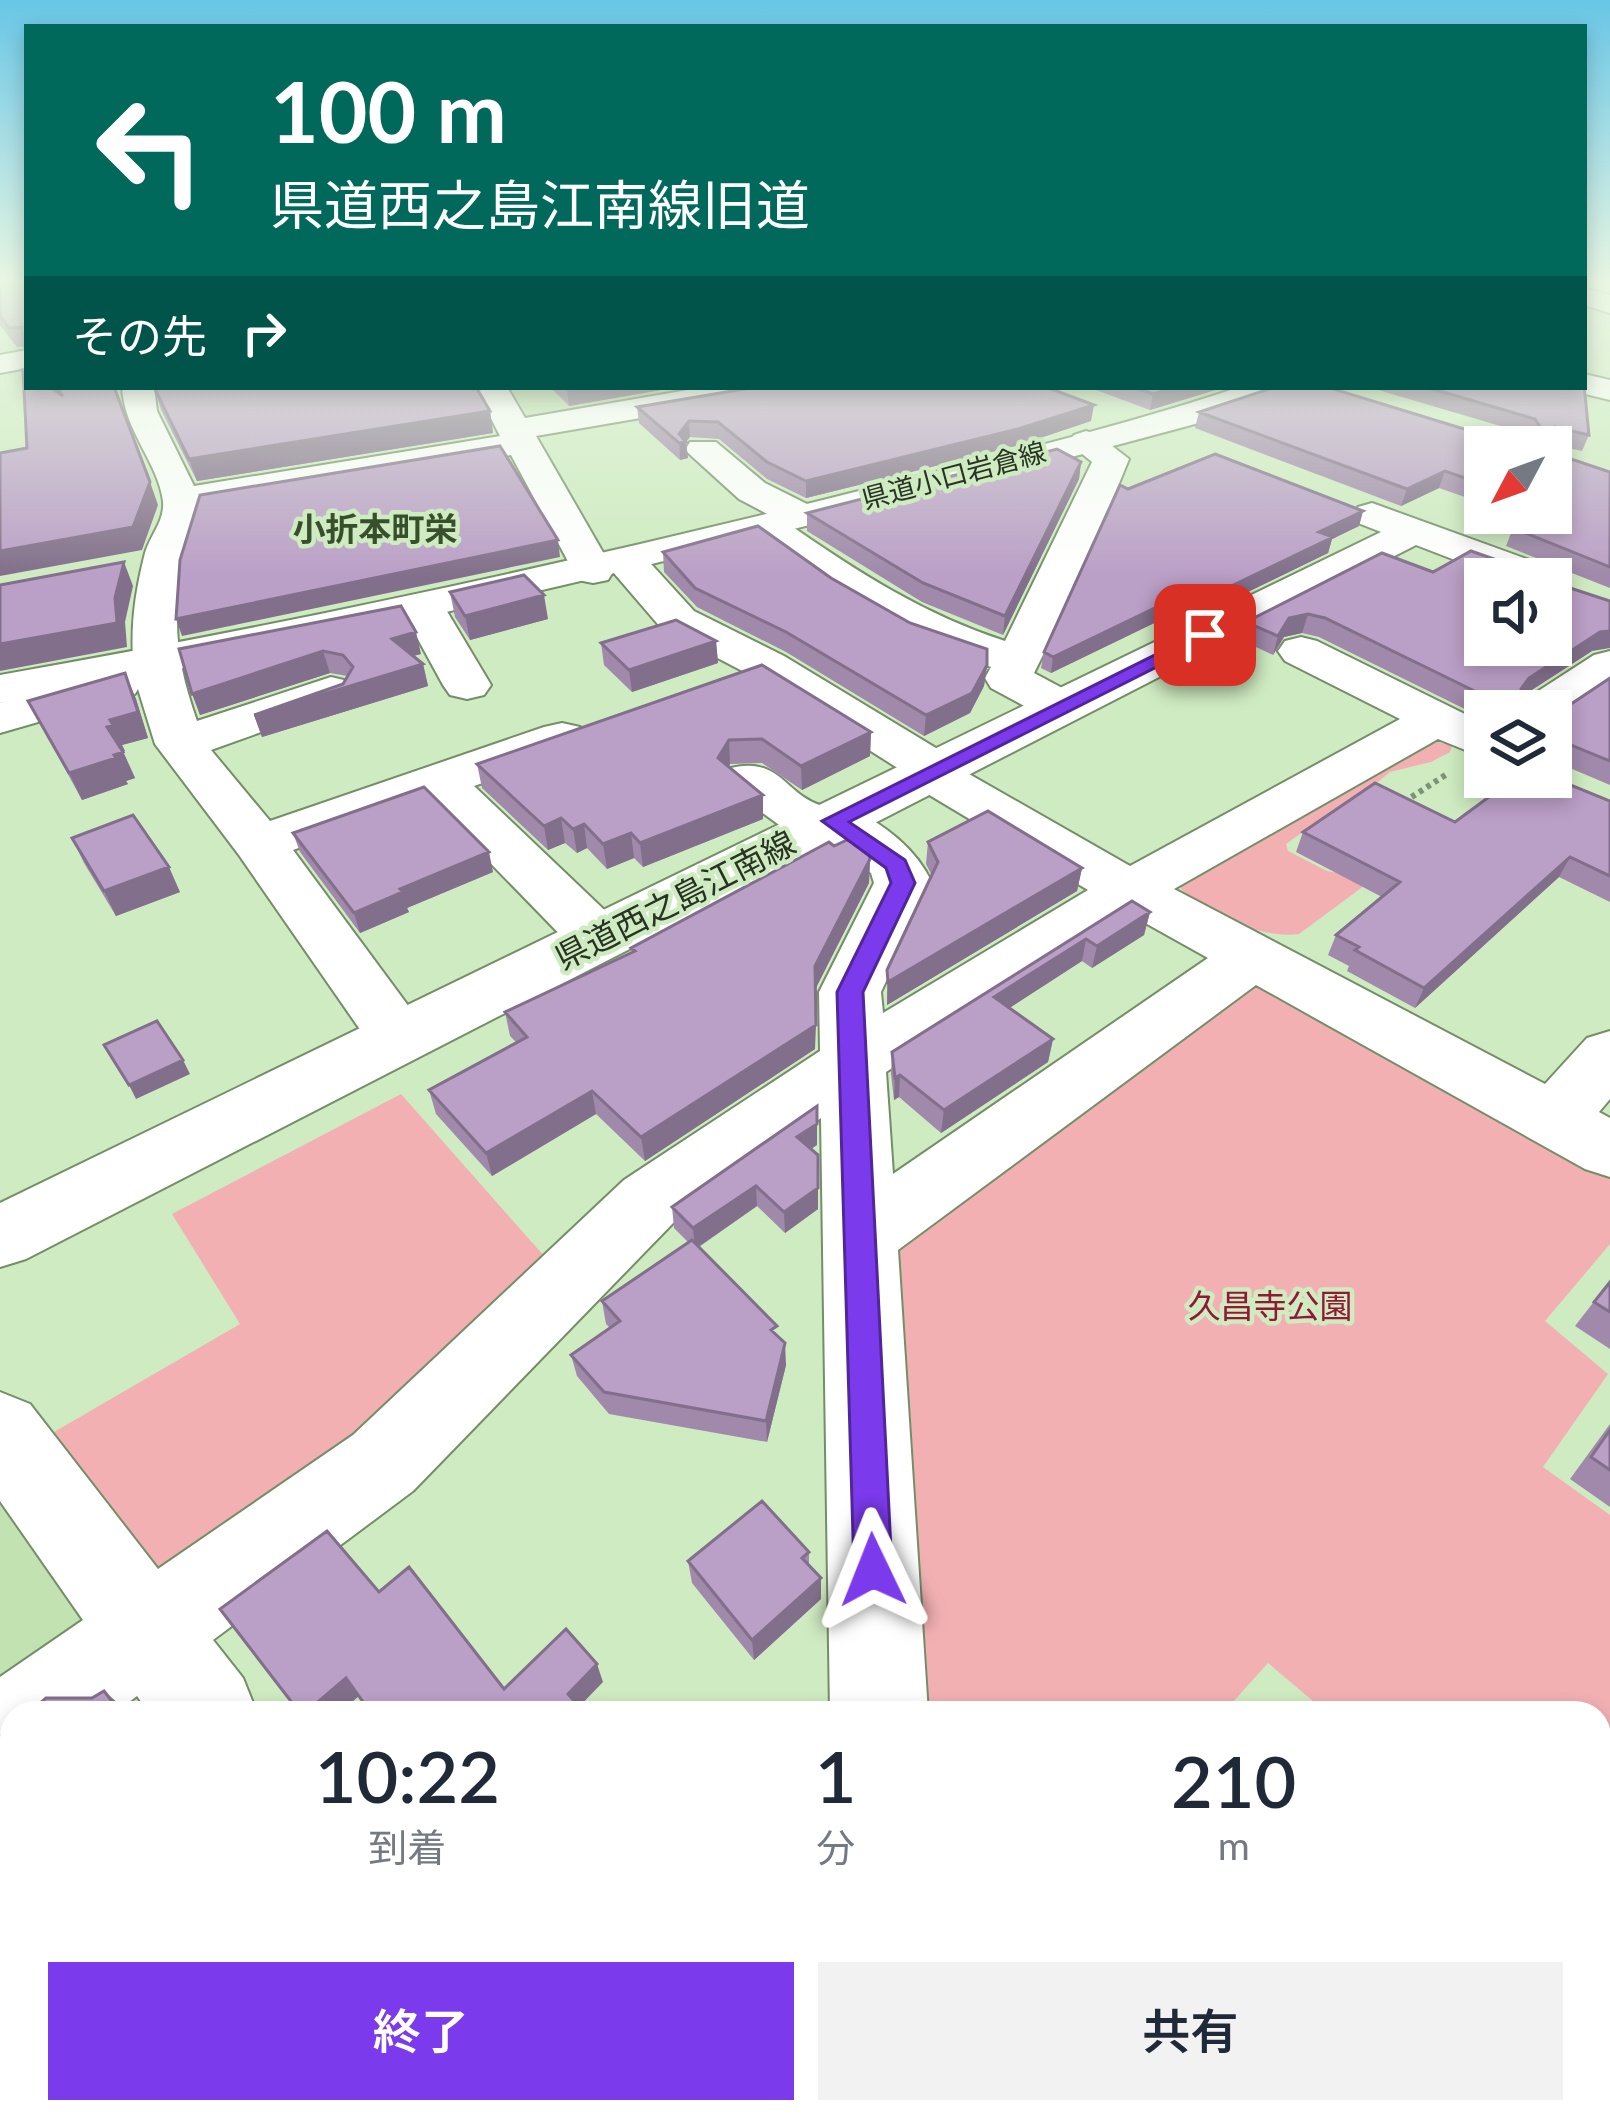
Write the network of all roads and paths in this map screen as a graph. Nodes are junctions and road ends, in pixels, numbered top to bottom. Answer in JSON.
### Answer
{"nodes":[{"id":1,"x":138,"y":390,"type":"edge"},
{"id":2,"x":493,"y":390,"type":"edge"},
{"id":3,"x":1263,"y":390,"type":"edge"},
{"id":4,"x":669,"y":395,"type":"edge"},
{"id":5,"x":763,"y":398,"type":"edge"},
{"id":6,"x":1085,"y":423,"type":"junction"},
{"id":7,"x":1143,"y":428,"type":"junction"},
{"id":8,"x":517,"y":436,"type":"junction"},
{"id":9,"x":703,"y":449,"type":"dead end"},
{"id":10,"x":1206,"y":452,"type":"edge"},
{"id":11,"x":182,"y":499,"type":"junction"},
{"id":12,"x":1331,"y":499,"type":"edge"},
{"id":13,"x":785,"y":522,"type":"junction"},
{"id":14,"x":1414,"y":531,"type":"junction"},
{"id":15,"x":1486,"y":558,"type":"edge"},
{"id":16,"x":610,"y":567,"type":"junction"},
{"id":17,"x":423,"y":608,"type":"junction"},
{"id":18,"x":1301,"y":650,"type":"dead end"},
{"id":19,"x":1018,"y":662,"type":"junction"},
{"id":20,"x":154,"y":663,"type":"junction"},
{"id":21,"x":1610,"y":665,"type":"edge"},
{"id":22,"x":768,"y":666,"type":"junction"},
{"id":23,"x":467,"y":685,"type":"dead end"},
{"id":24,"x":0,"y":688,"type":"edge"},
{"id":25,"x":706,"y":688,"type":"edge"},
{"id":26,"x":1572,"y":690,"type":"edge"},
{"id":27,"x":331,"y":691,"type":"edge"},
{"id":28,"x":1062,"y":707,"type":"junction"},
{"id":29,"x":0,"y":718,"type":"edge"},
{"id":30,"x":602,"y":724,"type":"edge"},
{"id":31,"x":1463,"y":741,"type":"edge"},
{"id":32,"x":180,"y":744,"type":"junction"},
{"id":33,"x":932,"y":772,"type":"junction"},
{"id":34,"x":749,"y":778,"type":"edge"},
{"id":35,"x":440,"y":781,"type":"junction"},
{"id":36,"x":1388,"y":813,"type":"edge"},
{"id":37,"x":826,"y":825,"type":"junction"},
{"id":38,"x":259,"y":843,"type":"junction"},
{"id":39,"x":1130,"y":890,"type":"junction"},
{"id":40,"x":598,"y":938,"type":"junction"},
{"id":41,"x":1252,"y":957,"type":"junction"},
{"id":42,"x":400,"y":1038,"type":"junction"},
{"id":43,"x":1610,"y":1055,"type":"edge"},
{"id":44,"x":854,"y":1061,"type":"junction"},
{"id":45,"x":1582,"y":1134,"type":"edge"},
{"id":46,"x":861,"y":1236,"type":"junction"},
{"id":47,"x":0,"y":1237,"type":"edge"},
{"id":48,"x":0,"y":1431,"type":"edge"},
{"id":49,"x":148,"y":1633,"type":"junction"},
{"id":50,"x":50,"y":1701,"type":"edge"},
{"id":51,"x":199,"y":1701,"type":"edge"},
{"id":52,"x":879,"y":1701,"type":"edge"}],
"edges":[{"from":1,"to":11,"type":"street"},
{"from":2,"to":8,"type":"street"},
{"from":3,"to":7,"type":"street","name":"県道小口岩倉線"},
{"from":4,"to":5,"type":"street"},
{"from":4,"to":8,"type":"street"},
{"from":6,"to":7,"type":"street","name":"県道小口岩倉線"},
{"from":6,"to":13,"type":"street","name":"県道小口岩倉線"},
{"from":6,"to":19,"type":"street"},
{"from":7,"to":10,"type":"street"},
{"from":8,"to":11,"type":"street"},
{"from":8,"to":16,"type":"street"},
{"from":9,"to":13,"type":"street"},
{"from":11,"to":20,"type":"street"},
{"from":12,"to":14,"type":"street"},
{"from":13,"to":16,"type":"street","name":"県道小口岩倉線"},
{"from":13,"to":19,"type":"street"},
{"from":14,"to":15,"type":"street"},
{"from":14,"to":28,"type":"street","name":"県道西之島江南線"},
{"from":16,"to":17,"type":"street","name":"県道小口岩倉線"},
{"from":16,"to":22,"type":"street"},
{"from":17,"to":20,"type":"street","name":"県道小口岩倉線"},
{"from":17,"to":23,"type":"street"},
{"from":18,"to":31,"type":"street"},
{"from":19,"to":28,"type":"street"},
{"from":20,"to":24,"type":"street","name":"県道小口岩倉線"},
{"from":20,"to":29,"type":"street"},
{"from":20,"to":32,"type":"street"},
{"from":21,"to":26,"type":"street"},
{"from":22,"to":25,"type":"street"},
{"from":22,"to":33,"type":"street"},
{"from":27,"to":32,"type":"street"},
{"from":28,"to":33,"type":"street","name":"県道西之島江南線"},
{"from":30,"to":35,"type":"street"},
{"from":31,"to":36,"type":"path"},
{"from":31,"to":39,"type":"street"},
{"from":32,"to":38,"type":"street"},
{"from":33,"to":37,"type":"street","name":"県道西之島江南線"},
{"from":33,"to":39,"type":"street"},
{"from":34,"to":37,"type":"street"},
{"from":35,"to":38,"type":"street"},
{"from":35,"to":40,"type":"street"},
{"from":37,"to":40,"type":"street","name":"県道西之島江南線"},
{"from":37,"to":44,"type":"street"},
{"from":38,"to":42,"type":"street"},
{"from":39,"to":41,"type":"street"},
{"from":39,"to":44,"type":"street"},
{"from":40,"to":42,"type":"street","name":"県道西之島江南線"},
{"from":41,"to":45,"type":"street"},
{"from":41,"to":46,"type":"street"},
{"from":42,"to":47,"type":"street","name":"県道西之島江南線"},
{"from":43,"to":45,"type":"street"},
{"from":44,"to":46,"type":"street"},
{"from":44,"to":49,"type":"street"},
{"from":46,"to":52,"type":"street"},
{"from":48,"to":49,"type":"street"},
{"from":49,"to":50,"type":"street"},
{"from":49,"to":51,"type":"street"}]}
